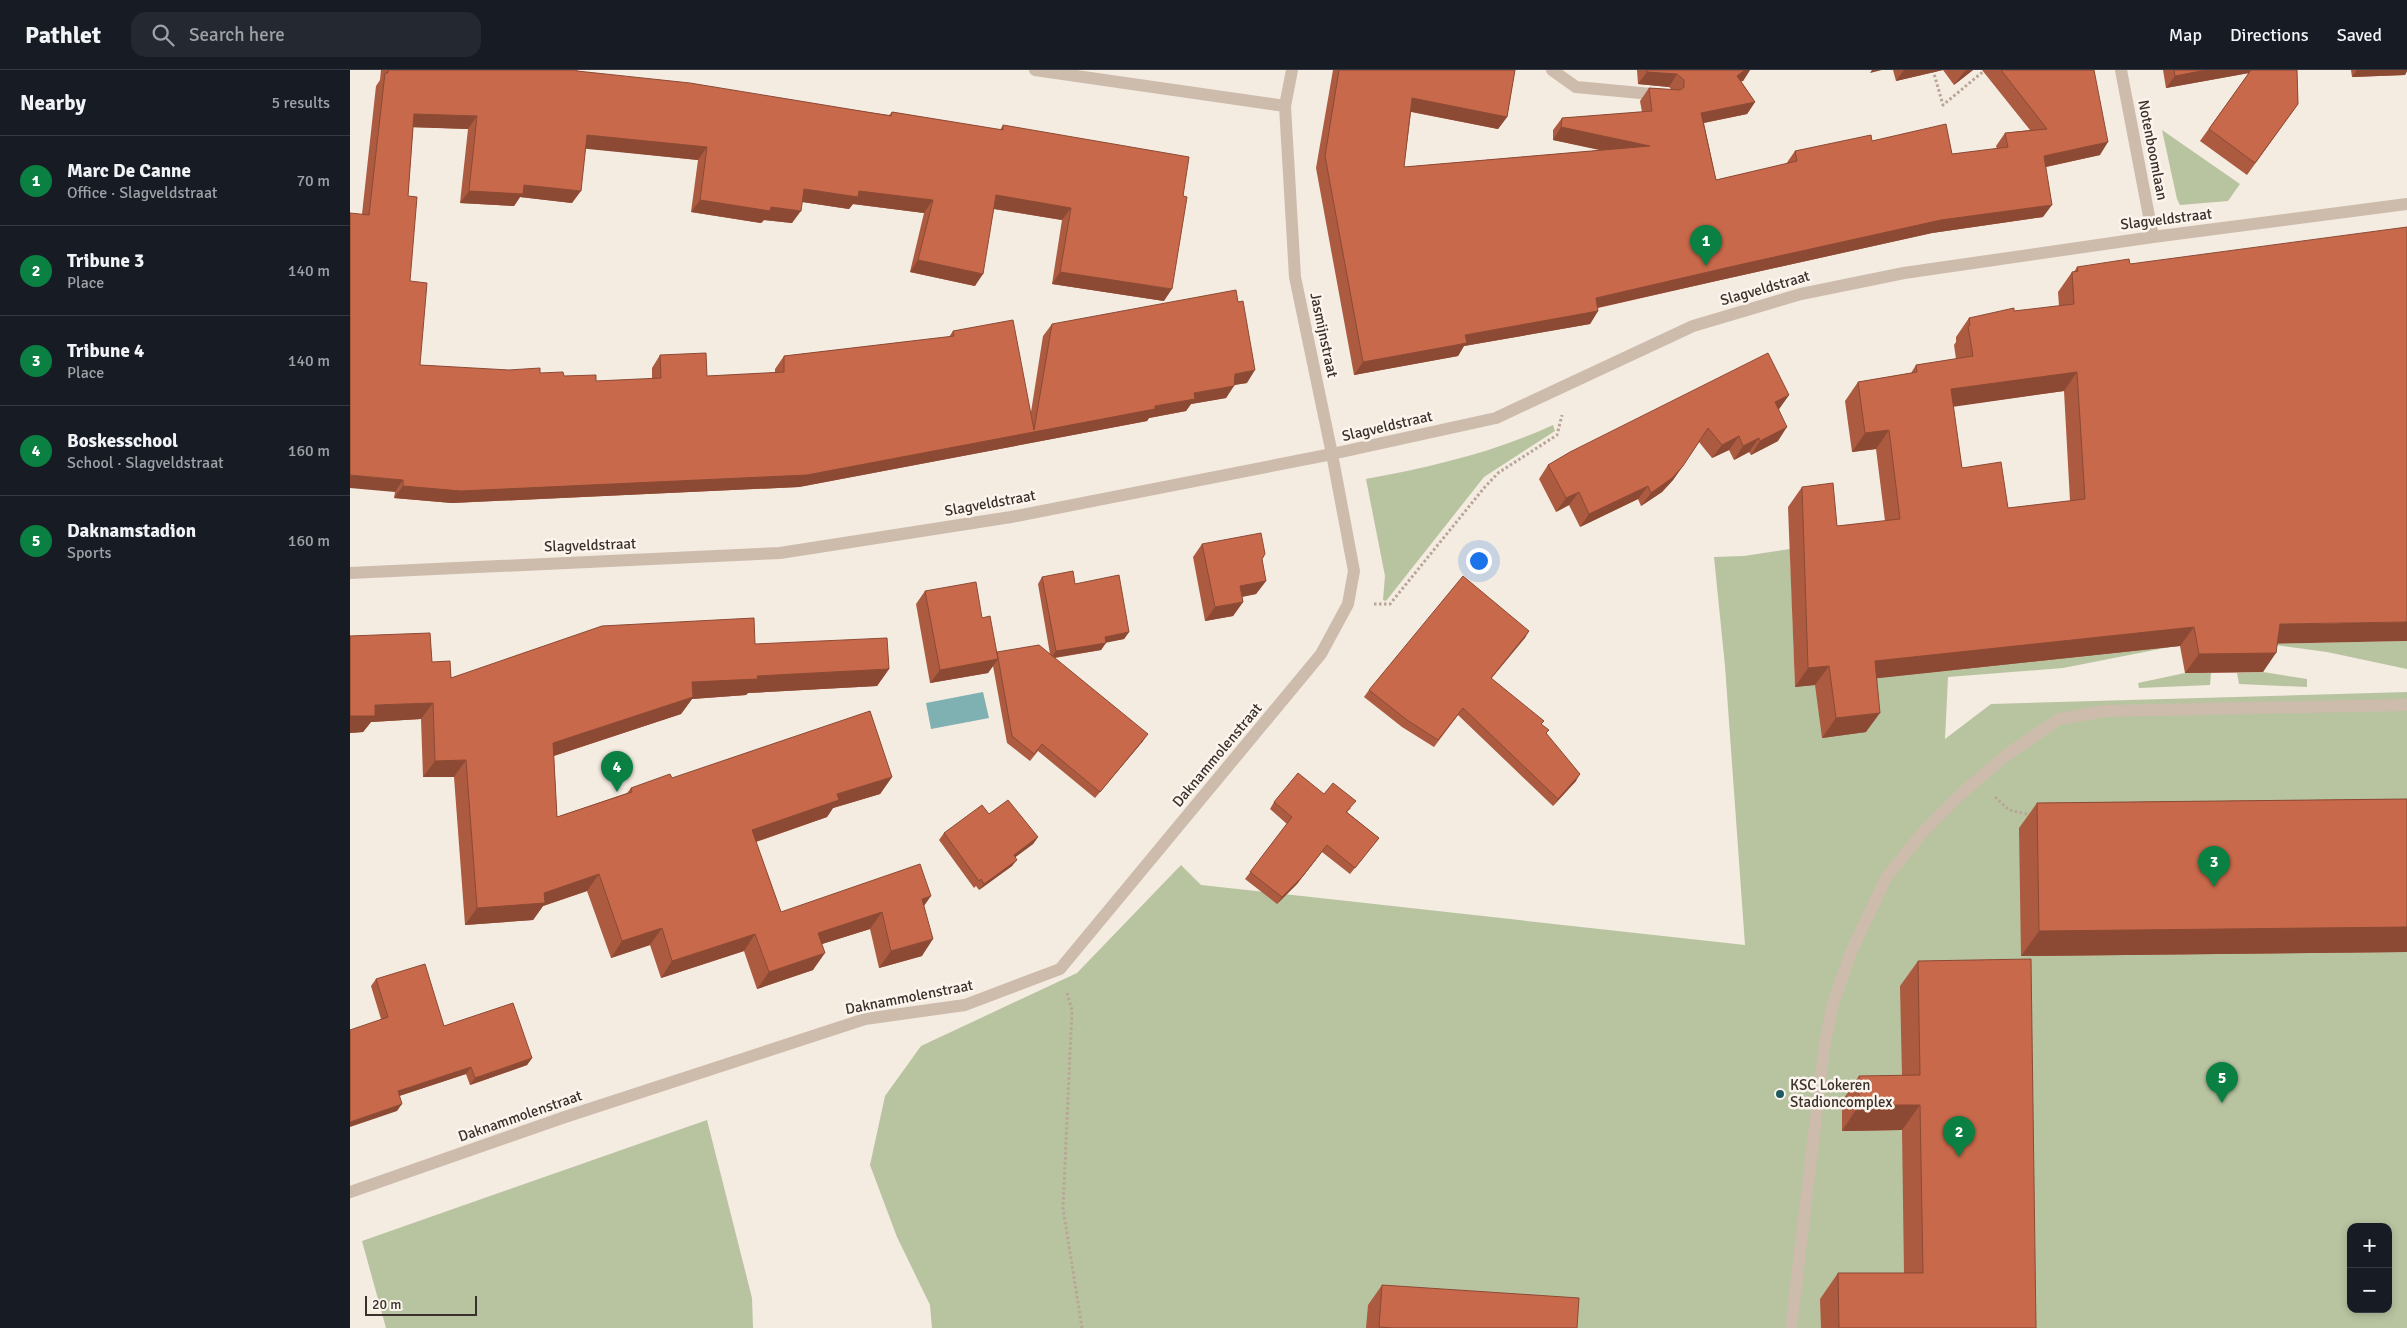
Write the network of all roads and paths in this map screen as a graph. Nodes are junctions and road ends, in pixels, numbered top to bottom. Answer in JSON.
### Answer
{"nodes":[{"id":1,"x":1036,"y":70,"type":"edge"},
{"id":2,"x":1292,"y":70,"type":"edge"},
{"id":3,"x":1552,"y":70,"type":"edge"},
{"id":4,"x":1933,"y":70,"type":"edge"},
{"id":5,"x":1985,"y":70,"type":"edge"},
{"id":6,"x":2121,"y":70,"type":"edge"},
{"id":7,"x":1668,"y":95,"type":"edge"},
{"id":8,"x":1285,"y":106,"type":"junction"},
{"id":9,"x":2407,"y":204,"type":"edge"},
{"id":10,"x":2154,"y":237,"type":"junction"},
{"id":11,"x":1571,"y":382,"type":"junction"},
{"id":12,"x":1332,"y":454,"type":"junction"},
{"id":13,"x":350,"y":573,"type":"edge"},
{"id":14,"x":1348,"y":604,"type":"junction"},
{"id":15,"x":2407,"y":704,"type":"edge"},
{"id":16,"x":1976,"y":780,"type":"junction"},
{"id":17,"x":2039,"y":814,"type":"edge"},
{"id":18,"x":1060,"y":968,"type":"junction"},
{"id":19,"x":350,"y":1192,"type":"edge"},
{"id":20,"x":1082,"y":1328,"type":"edge"},
{"id":21,"x":1791,"y":1328,"type":"edge"}],
"edges":[{"from":1,"to":8,"type":"street"},
{"from":2,"to":8,"type":"street","name":"Jasmijnstraat"},
{"from":3,"to":7,"type":"street"},
{"from":4,"to":5,"type":"path"},
{"from":6,"to":10,"type":"street","name":"Notenboomlaan"},
{"from":8,"to":12,"type":"street","name":"Jasmijnstraat"},
{"from":9,"to":10,"type":"street","name":"Slagveldstraat"},
{"from":10,"to":11,"type":"street","name":"Slagveldstraat"},
{"from":11,"to":12,"type":"street","name":"Slagveldstraat"},
{"from":11,"to":14,"type":"path"},
{"from":12,"to":13,"type":"street","name":"Slagveldstraat"},
{"from":12,"to":14,"type":"street","name":"Jasmijnstraat"},
{"from":14,"to":18,"type":"street","name":"Daknammolenstraat"},
{"from":15,"to":16,"type":"street"},
{"from":16,"to":17,"type":"path"},
{"from":16,"to":21,"type":"street"},
{"from":18,"to":19,"type":"street","name":"Daknammolenstraat"},
{"from":18,"to":20,"type":"path"}]}
